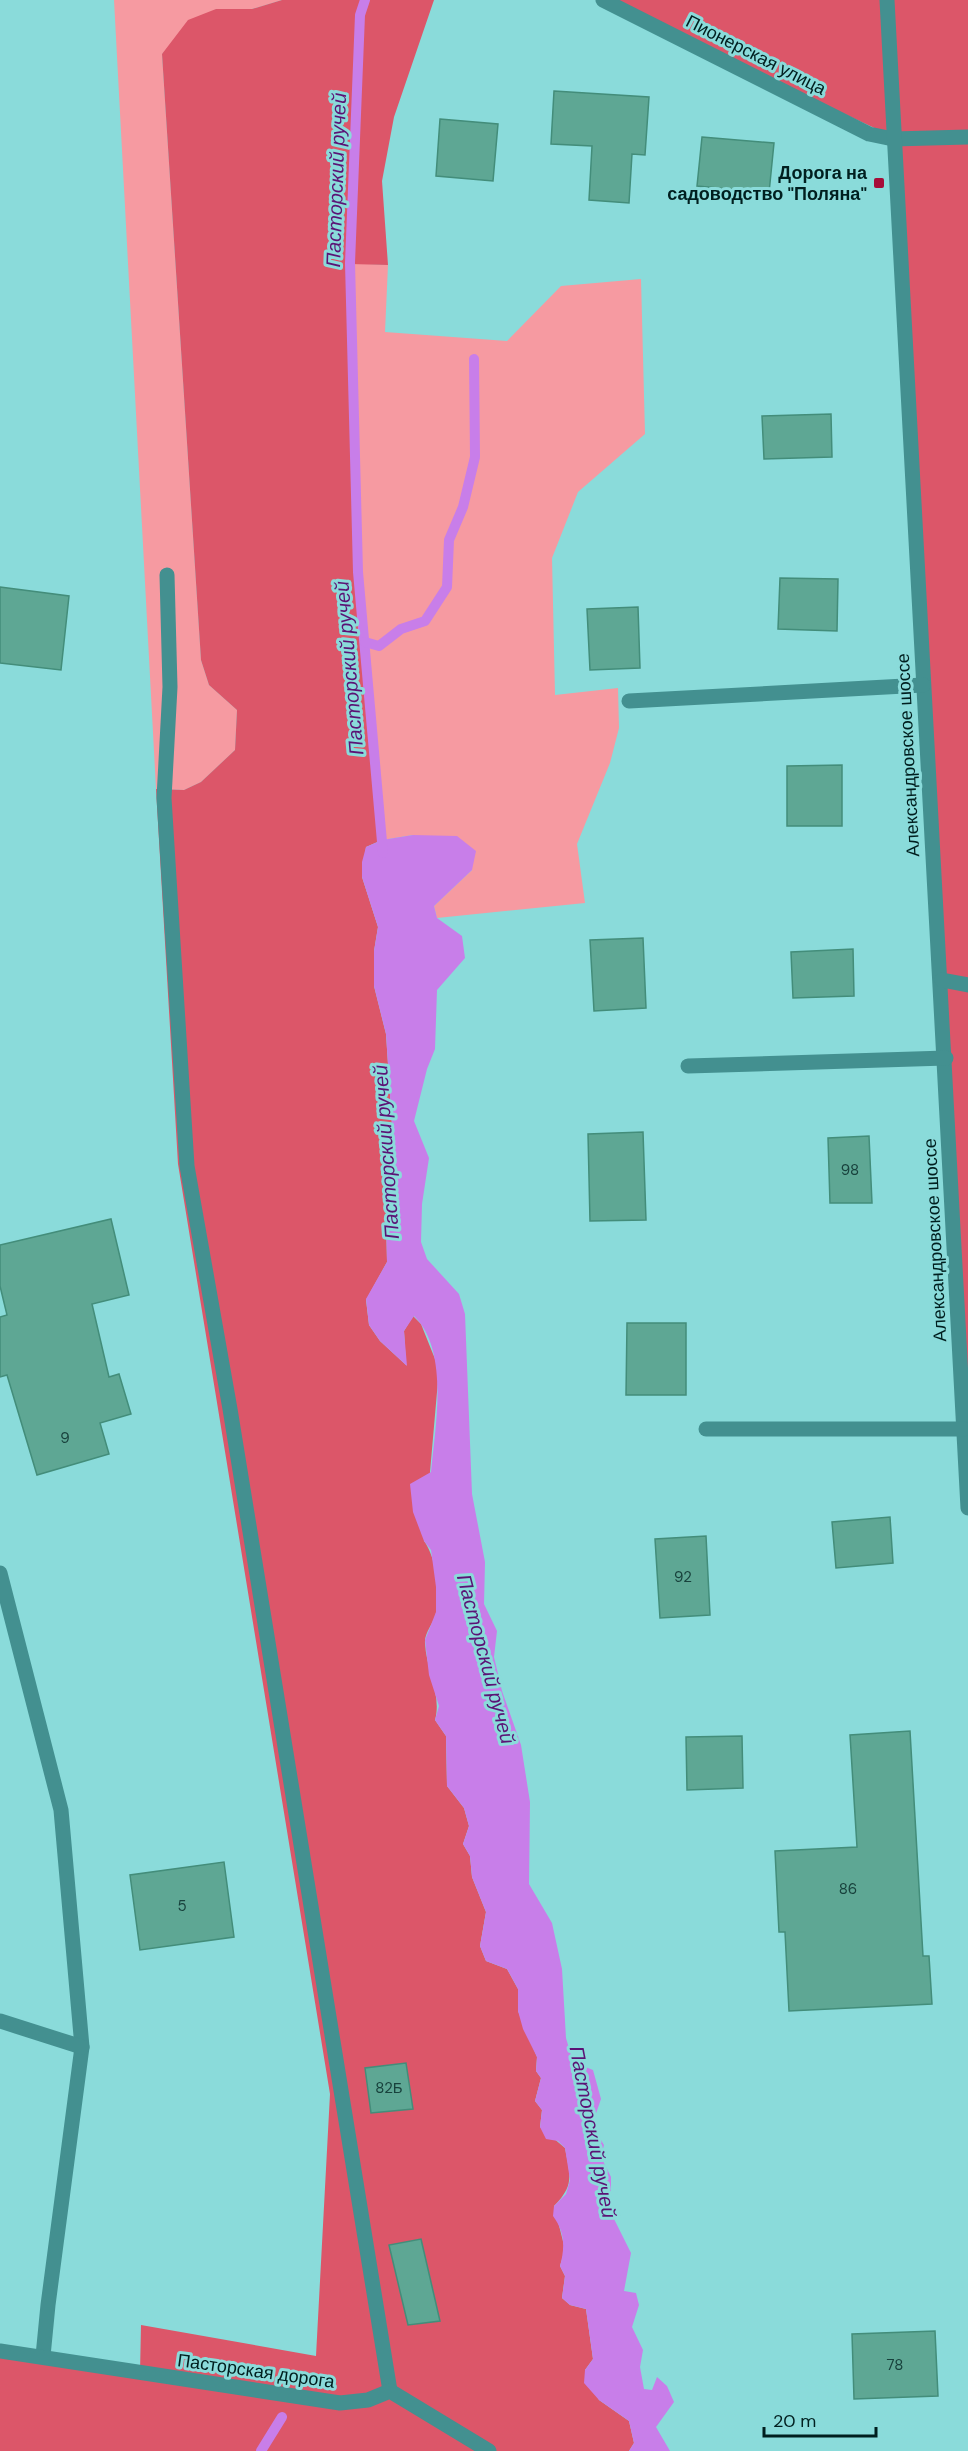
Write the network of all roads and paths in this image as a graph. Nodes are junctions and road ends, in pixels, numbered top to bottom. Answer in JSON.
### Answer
{"nodes":[{"id":1,"x":603,"y":0,"type":"edge"},
{"id":2,"x":887,"y":0,"type":"edge"},
{"id":3,"x":968,"y":137,"type":"edge"},
{"id":4,"x":893,"y":139,"type":"junction"},
{"id":5,"x":167,"y":575,"type":"dead end"},
{"id":6,"x":923,"y":685,"type":"junction"},
{"id":7,"x":629,"y":701,"type":"dead end"},
{"id":8,"x":942,"y":980,"type":"junction"},
{"id":9,"x":968,"y":985,"type":"edge"},
{"id":10,"x":946,"y":1058,"type":"junction"},
{"id":11,"x":688,"y":1066,"type":"dead end"},
{"id":12,"x":706,"y":1429,"type":"dead end"},
{"id":13,"x":964,"y":1429,"type":"junction"},
{"id":14,"x":968,"y":1508,"type":"edge"},
{"id":15,"x":0,"y":1573,"type":"edge"},
{"id":16,"x":0,"y":2021,"type":"edge"},
{"id":17,"x":82,"y":2047,"type":"junction"},
{"id":18,"x":0,"y":2351,"type":"edge"},
{"id":19,"x":44,"y":2356,"type":"junction"},
{"id":20,"x":390,"y":2391,"type":"junction"},
{"id":21,"x":489,"y":2451,"type":"edge"}],
"edges":[{"from":1,"to":4,"type":"street","name":"Пионерская улица"},
{"from":2,"to":4,"type":"street","name":"Александровское шоссе"},
{"from":3,"to":4,"type":"street","name":"Пионерская улица"},
{"from":4,"to":6,"type":"street","name":"Александровское шоссе"},
{"from":5,"to":20,"type":"street"},
{"from":6,"to":7,"type":"street"},
{"from":6,"to":8,"type":"street","name":"Александровское шоссе"},
{"from":8,"to":9,"type":"street"},
{"from":8,"to":10,"type":"street","name":"Александровское шоссе"},
{"from":10,"to":11,"type":"street"},
{"from":10,"to":13,"type":"street","name":"Александровское шоссе"},
{"from":12,"to":13,"type":"street"},
{"from":13,"to":14,"type":"street","name":"Александровское шоссе"},
{"from":15,"to":17,"type":"street"},
{"from":16,"to":17,"type":"street"},
{"from":17,"to":19,"type":"street"},
{"from":18,"to":19,"type":"street","name":"Пасторская дорога"},
{"from":19,"to":20,"type":"street","name":"Пасторская дорога"},
{"from":20,"to":21,"type":"street"}]}
